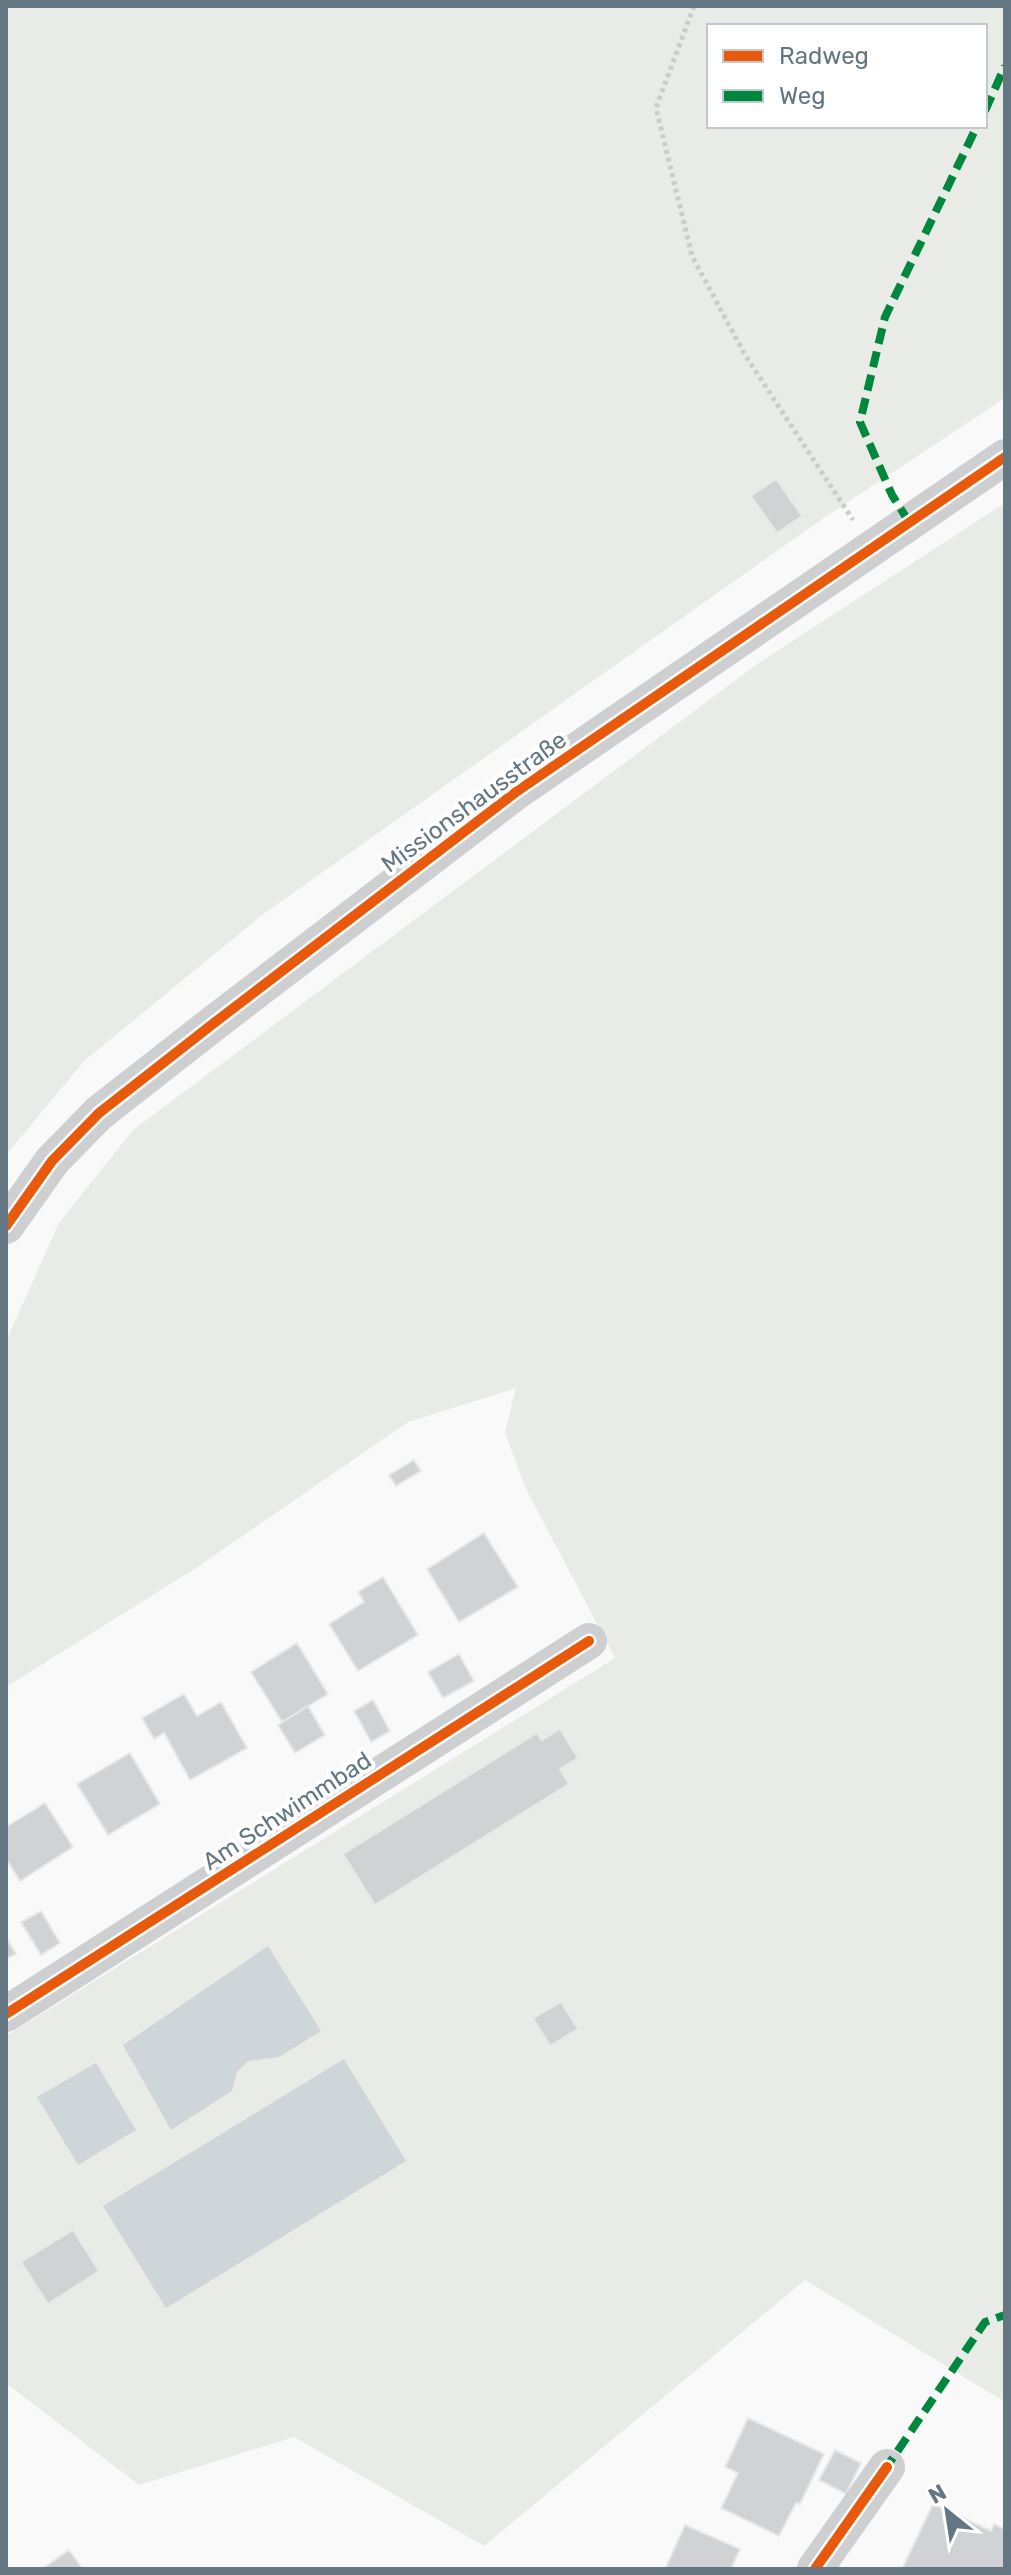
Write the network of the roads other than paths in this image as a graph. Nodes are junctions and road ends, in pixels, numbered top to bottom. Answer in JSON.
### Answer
{"nodes":[{"id":1,"x":1005,"y":457,"type":"edge"},
{"id":2,"x":6,"y":1226,"type":"edge"},
{"id":3,"x":589,"y":1641,"type":"dead end"},
{"id":4,"x":6,"y":2014,"type":"edge"},
{"id":5,"x":887,"y":2467,"type":"dead end"},
{"id":6,"x":815,"y":2569,"type":"edge"}],
"edges":[{"from":1,"to":2,"type":"street","name":"Missionshausstraße"},
{"from":3,"to":4,"type":"street","name":"Am Schwimmbad"},
{"from":5,"to":6,"type":"street"}]}
